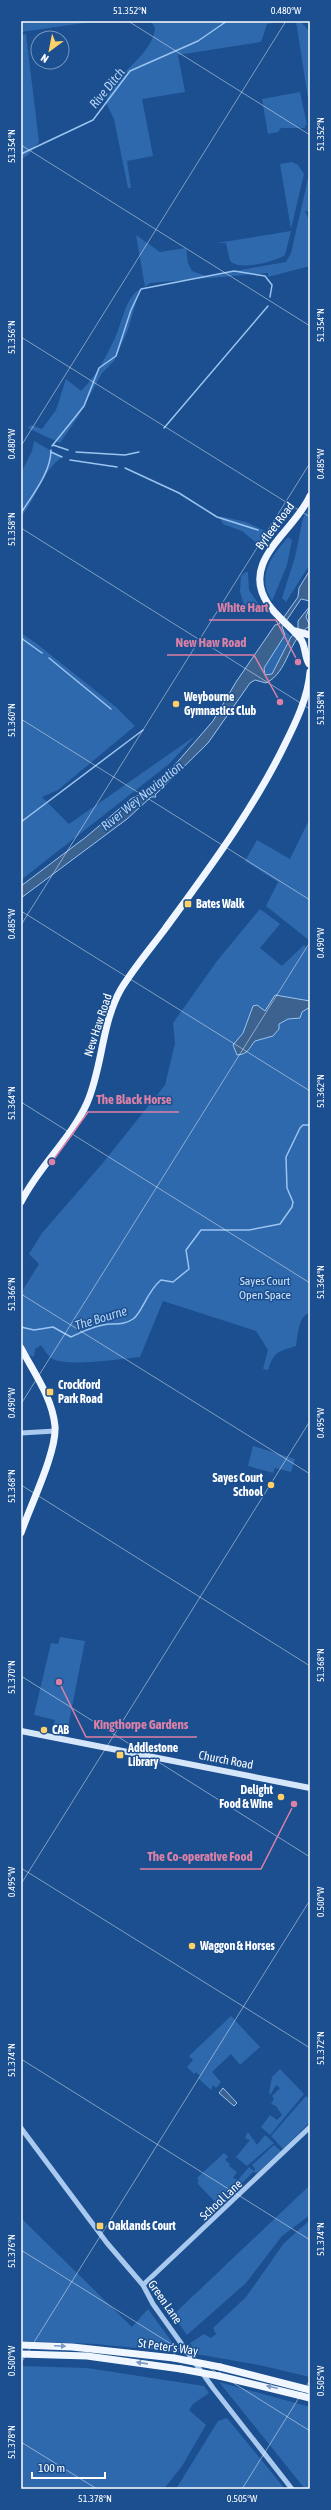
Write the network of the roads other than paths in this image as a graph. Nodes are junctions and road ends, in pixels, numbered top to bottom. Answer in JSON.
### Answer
{"nodes":[{"id":1,"x":310,"y":496,"type":"edge"},
{"id":2,"x":306,"y":638,"type":"edge"},
{"id":3,"x":310,"y":667,"type":"edge"},
{"id":4,"x":21,"y":1202,"type":"edge"},
{"id":5,"x":21,"y":1348,"type":"edge"},
{"id":6,"x":55,"y":1431,"type":"junction"},
{"id":7,"x":21,"y":1433,"type":"edge"},
{"id":8,"x":21,"y":1533,"type":"edge"},
{"id":9,"x":21,"y":1731,"type":"edge"},
{"id":10,"x":310,"y":1788,"type":"edge"},
{"id":11,"x":310,"y":2127,"type":"edge"},
{"id":12,"x":21,"y":2128,"type":"edge"},
{"id":13,"x":143,"y":2285,"type":"junction"},
{"id":14,"x":21,"y":2345,"type":"edge"},
{"id":15,"x":21,"y":2354,"type":"edge"},
{"id":16,"x":310,"y":2390,"type":"edge"},
{"id":17,"x":310,"y":2398,"type":"edge"},
{"id":18,"x":292,"y":2489,"type":"edge"}],
"edges":[{"from":1,"to":2,"type":"main road","name":"Byfleet Road"},
{"from":2,"to":3,"type":"main road","name":"New Haw Road"},
{"from":3,"to":4,"type":"main road","name":"New Haw Road"},
{"from":5,"to":6,"type":"main road"},
{"from":6,"to":7,"type":"street"},
{"from":6,"to":8,"type":"main road"},
{"from":9,"to":10,"type":"main road","name":"Church Road"},
{"from":11,"to":13,"type":"street","name":"School Lane"},
{"from":12,"to":13,"type":"street","name":"Green Lane"},
{"from":13,"to":18,"type":"street","name":"Green Lane"},
{"from":14,"to":16,"type":"main road","name":"St Peter's Way","one_way":true,"bridge":true},
{"from":17,"to":15,"type":"main road","name":"St Peter's Way","one_way":true,"bridge":true}]}
